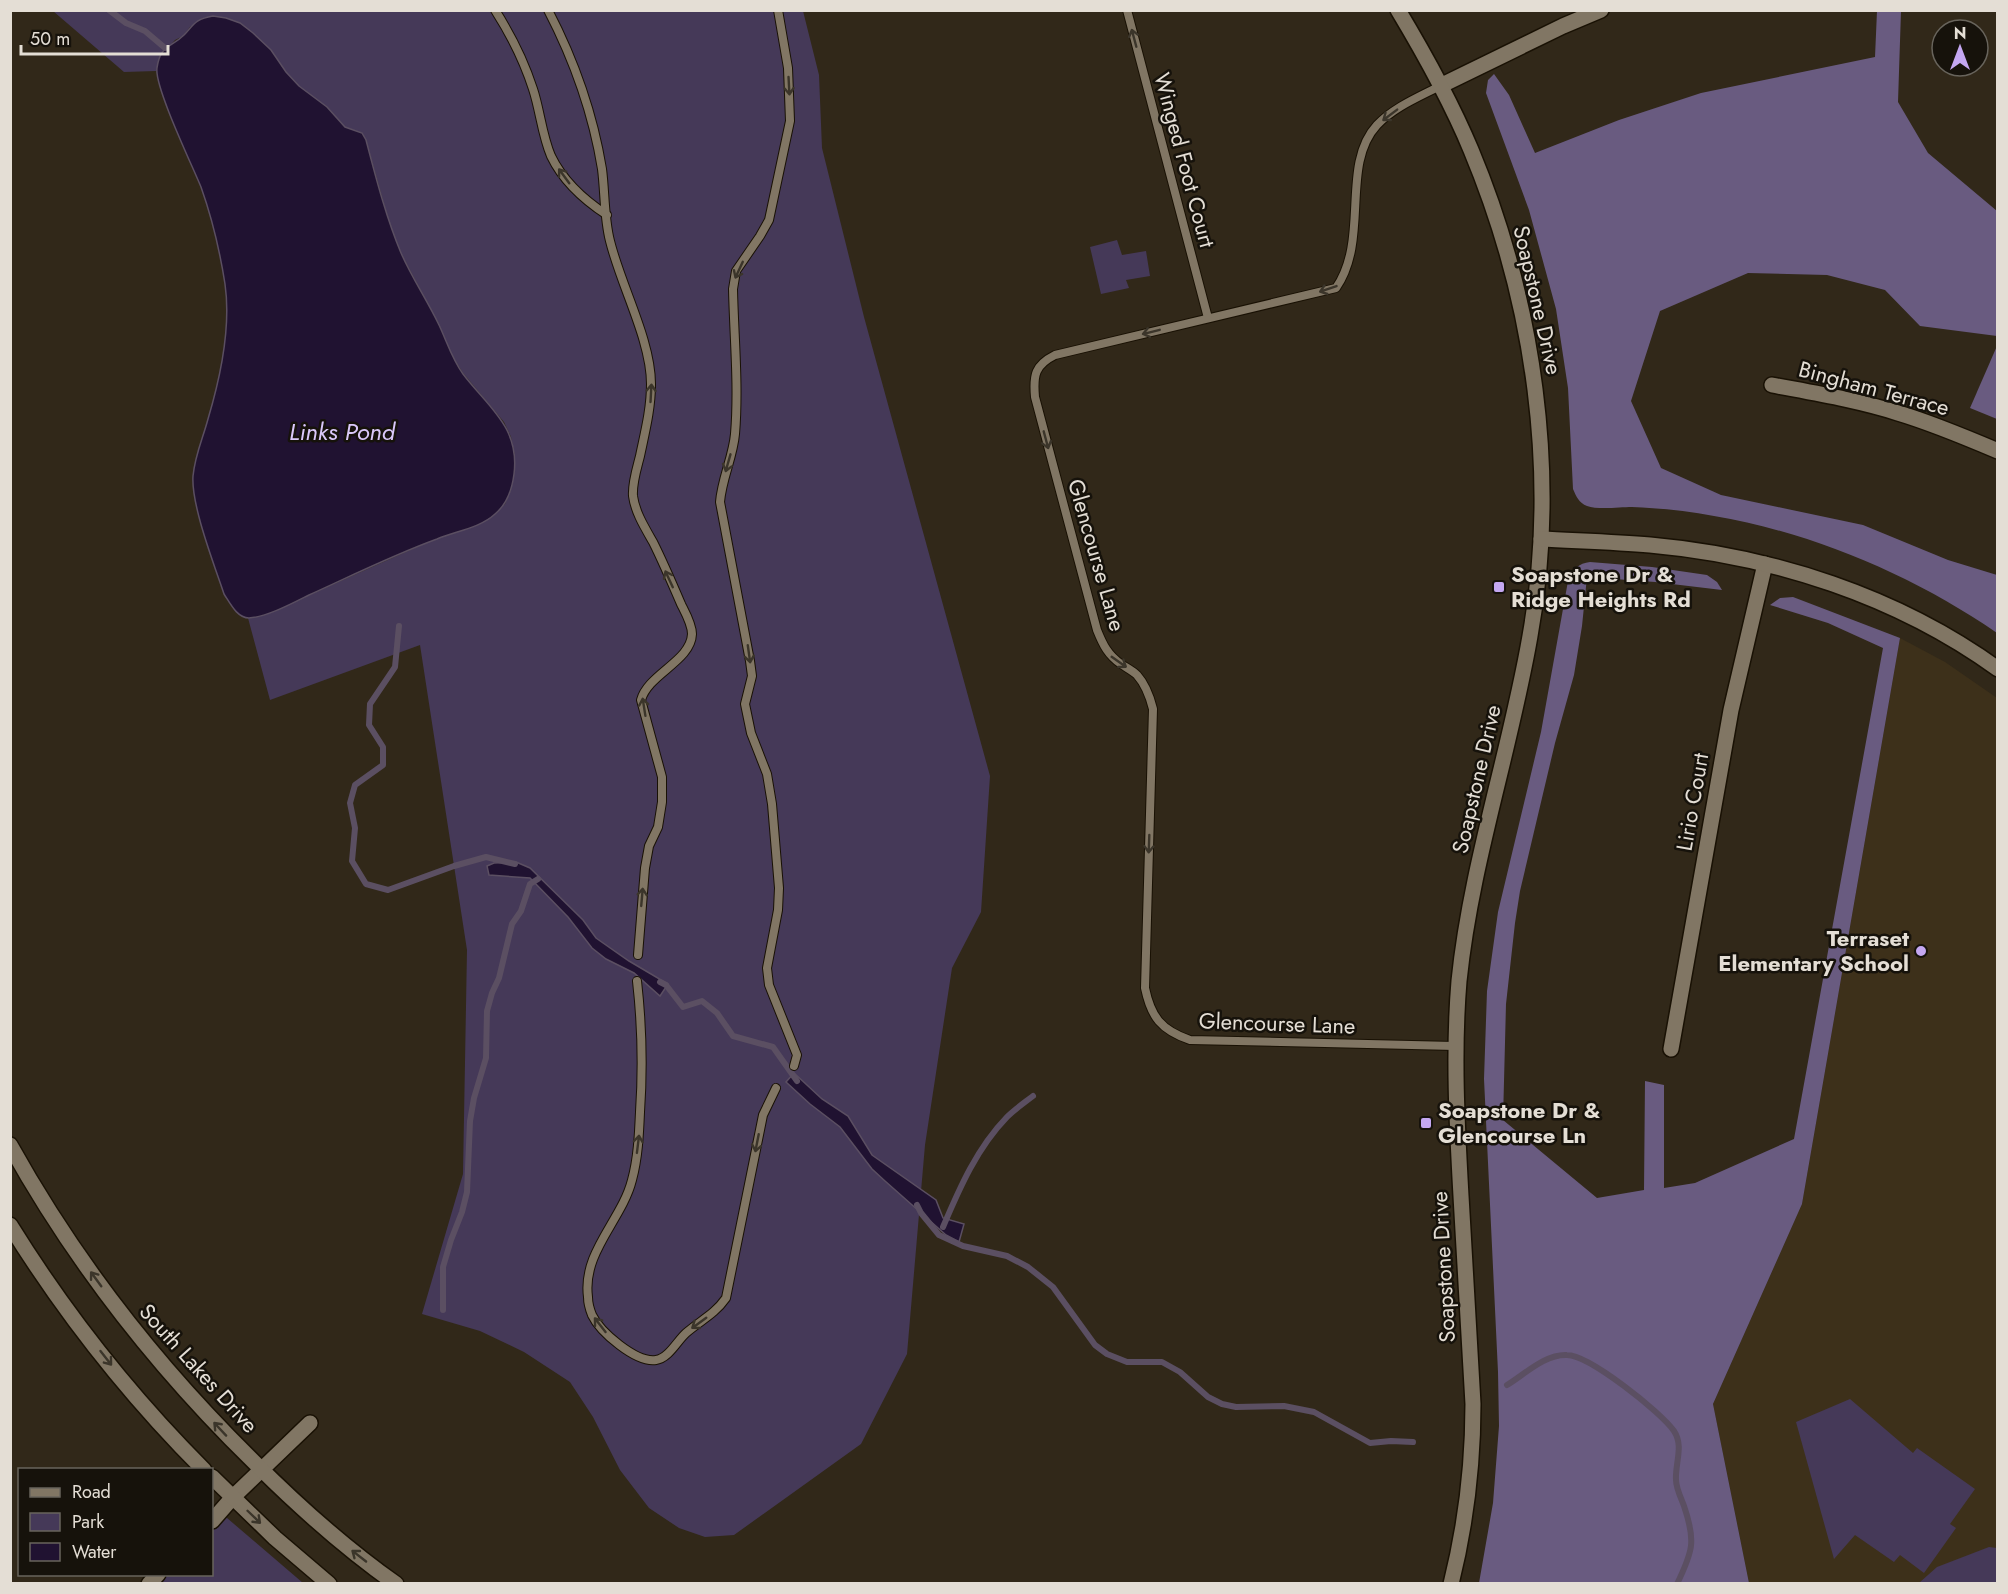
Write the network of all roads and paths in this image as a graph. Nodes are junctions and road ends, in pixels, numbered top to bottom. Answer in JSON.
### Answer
{"nodes":[{"id":1,"x":495,"y":10,"type":"edge"},
{"id":2,"x":548,"y":10,"type":"edge"},
{"id":3,"x":778,"y":10,"type":"edge"},
{"id":4,"x":1127,"y":10,"type":"edge"},
{"id":5,"x":1398,"y":10,"type":"edge"},
{"id":6,"x":1601,"y":10,"type":"edge"},
{"id":7,"x":1440,"y":86,"type":"junction"},
{"id":8,"x":607,"y":215,"type":"junction"},
{"id":9,"x":1208,"y":318,"type":"junction"},
{"id":10,"x":1772,"y":385,"type":"dead end"},
{"id":11,"x":1998,"y":451,"type":"edge"},
{"id":12,"x":1541,"y":539,"type":"junction"},
{"id":13,"x":1766,"y":564,"type":"junction"},
{"id":14,"x":1998,"y":669,"type":"edge"},
{"id":15,"x":638,"y":955,"type":"dead end"},
{"id":16,"x":637,"y":981,"type":"dead end"},
{"id":17,"x":1455,"y":1046,"type":"junction"},
{"id":18,"x":1671,"y":1049,"type":"dead end"},
{"id":19,"x":794,"y":1066,"type":"dead end"},
{"id":20,"x":776,"y":1088,"type":"dead end"},
{"id":21,"x":10,"y":1145,"type":"edge"},
{"id":22,"x":10,"y":1225,"type":"edge"},
{"id":23,"x":310,"y":1423,"type":"dead end"},
{"id":24,"x":202,"y":1468,"type":"edge"},
{"id":25,"x":262,"y":1470,"type":"junction"},
{"id":26,"x":213,"y":1478,"type":"edge"},
{"id":27,"x":233,"y":1497,"type":"junction"},
{"id":28,"x":213,"y":1520,"type":"edge"},
{"id":29,"x":330,"y":1584,"type":"edge"},
{"id":30,"x":396,"y":1584,"type":"edge"},
{"id":31,"x":1451,"y":1584,"type":"edge"}],
"edges":[{"from":8,"to":1,"type":"lane","one_way":true},
{"from":2,"to":8,"type":"lane"},
{"from":3,"to":19,"type":"lane","one_way":true},
{"from":9,"to":4,"type":"lane","name":"Winged Foot Court","one_way":true},
{"from":5,"to":7,"type":"street","name":"Soapstone Drive"},
{"from":6,"to":7,"type":"street"},
{"from":7,"to":9,"type":"lane","name":"Glencourse Lane","one_way":true},
{"from":7,"to":12,"type":"street","name":"Soapstone Drive"},
{"from":15,"to":8,"type":"lane","one_way":true},
{"from":9,"to":17,"type":"lane","name":"Glencourse Lane","one_way":true},
{"from":10,"to":11,"type":"street","name":"Bingham Terrace"},
{"from":12,"to":13,"type":"street"},
{"from":12,"to":17,"type":"street","name":"Soapstone Drive"},
{"from":13,"to":14,"type":"street"},
{"from":13,"to":18,"type":"street","name":"Lirio Court"},
{"from":20,"to":16,"type":"lane","one_way":true},
{"from":17,"to":31,"type":"street","name":"Soapstone Drive"},
{"from":25,"to":21,"type":"street","name":"South Lakes Drive","one_way":true},
{"from":22,"to":24,"type":"street","one_way":true},
{"from":23,"to":25,"type":"street"},
{"from":25,"to":27,"type":"street"},
{"from":30,"to":25,"type":"street","name":"South Lakes Drive","one_way":true},
{"from":26,"to":27,"type":"street"},
{"from":27,"to":28,"type":"street"},
{"from":27,"to":29,"type":"street","one_way":true}]}
